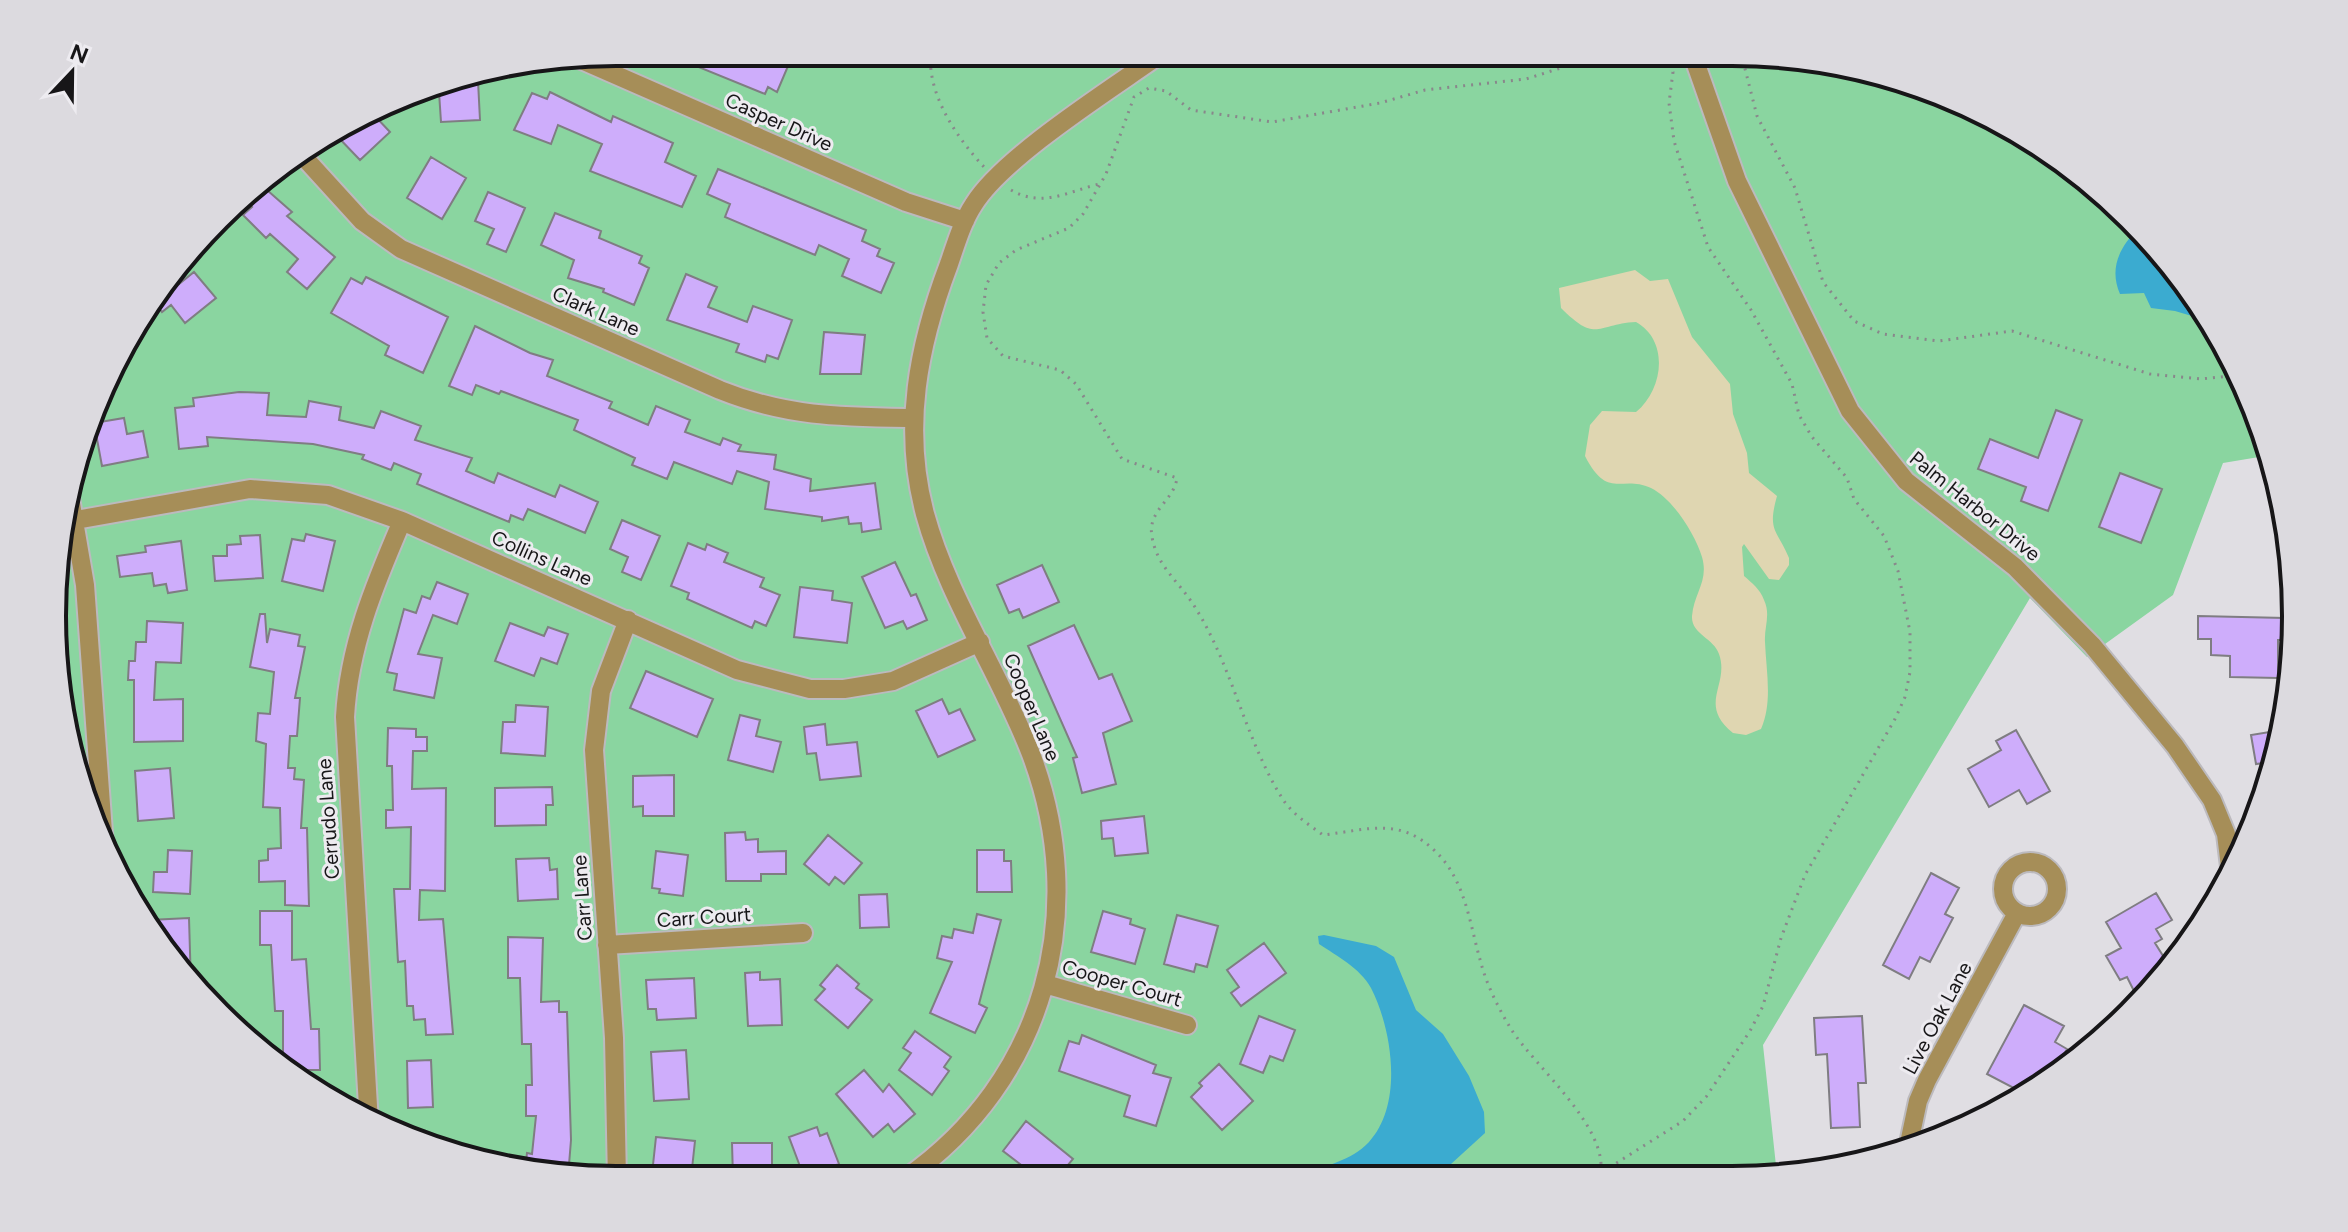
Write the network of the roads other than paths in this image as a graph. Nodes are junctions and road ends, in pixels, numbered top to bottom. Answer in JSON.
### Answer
{"nodes":[{"id":1,"x":1145,"y":66,"type":"edge"},
{"id":2,"x":1697,"y":66,"type":"edge"},
{"id":3,"x":597,"y":67,"type":"edge"},
{"id":4,"x":307,"y":161,"type":"edge"},
{"id":5,"x":965,"y":221,"type":"junction"},
{"id":6,"x":913,"y":418,"type":"junction"},
{"id":7,"x":76,"y":520,"type":"joint"},
{"id":8,"x":402,"y":521,"type":"junction"},
{"id":9,"x":628,"y":620,"type":"junction"},
{"id":10,"x":980,"y":642,"type":"junction"},
{"id":11,"x":101,"y":809,"type":"edge"},
{"id":12,"x":2228,"y":852,"type":"edge"},
{"id":13,"x":2017,"y":913,"type":"dead end"},
{"id":14,"x":803,"y":933,"type":"dead end"},
{"id":15,"x":607,"y":945,"type":"junction"},
{"id":16,"x":1045,"y":984,"type":"junction"},
{"id":17,"x":1187,"y":1025,"type":"dead end"},
{"id":18,"x":368,"y":1106,"type":"edge"},
{"id":19,"x":1910,"y":1136,"type":"edge"},
{"id":20,"x":617,"y":1166,"type":"edge"},
{"id":21,"x":921,"y":1166,"type":"edge"}],
"edges":[{"from":1,"to":5,"type":"street"},
{"from":2,"to":12,"type":"street","name":"Palm Harbor Drive"},
{"from":3,"to":5,"type":"street","name":"Casper Drive"},
{"from":4,"to":6,"type":"street","name":"Clark Lane"},
{"from":5,"to":6,"type":"street","name":"Cooper Lane"},
{"from":6,"to":10,"type":"street","name":"Cooper Lane"},
{"from":7,"to":8,"type":"street","name":"Collins Lane"},
{"from":7,"to":11,"type":"street"},
{"from":8,"to":9,"type":"street","name":"Collins Lane"},
{"from":8,"to":18,"type":"street","name":"Cerrudo Lane"},
{"from":9,"to":10,"type":"street","name":"Collins Lane"},
{"from":9,"to":15,"type":"street","name":"Carr Lane"},
{"from":10,"to":16,"type":"street","name":"Cooper Lane"},
{"from":13,"to":19,"type":"street","name":"Live Oak Lane"},
{"from":14,"to":15,"type":"street","name":"Carr Court"},
{"from":15,"to":20,"type":"street","name":"Carr Lane"},
{"from":16,"to":17,"type":"street","name":"Cooper Court"},
{"from":16,"to":21,"type":"street","name":"Cooper Lane"}]}
